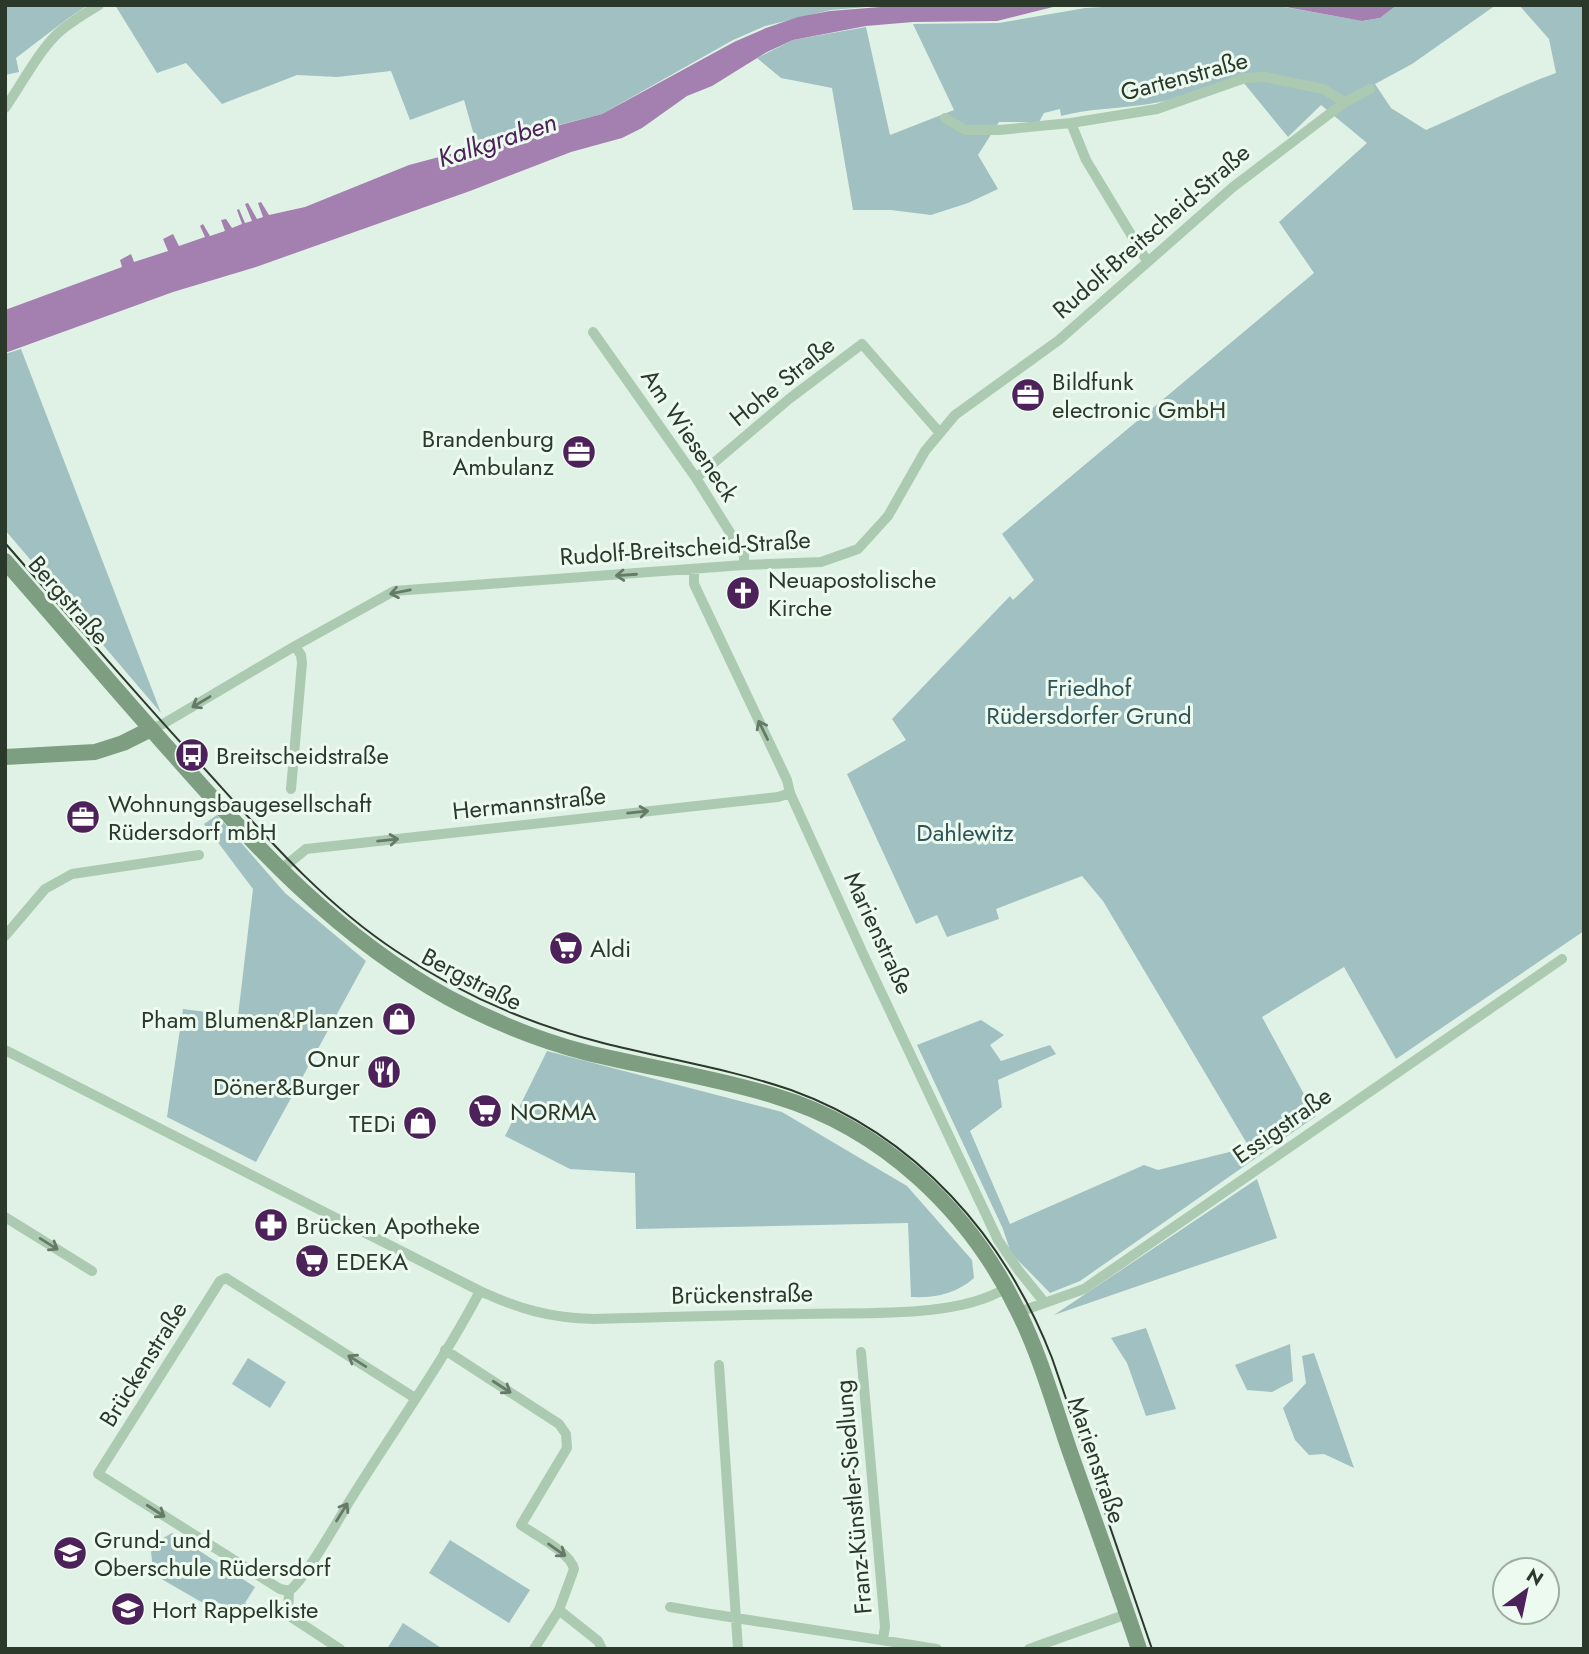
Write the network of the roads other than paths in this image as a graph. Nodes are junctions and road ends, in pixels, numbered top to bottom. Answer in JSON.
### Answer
{"nodes":[{"id":1,"x":99,"y":5,"type":"edge"},
{"id":2,"x":1370,"y":89,"type":"dead end"},
{"id":3,"x":1345,"y":102,"type":"junction"},
{"id":4,"x":5,"y":108,"type":"edge"},
{"id":5,"x":945,"y":118,"type":"dead end"},
{"id":6,"x":1071,"y":123,"type":"junction"},
{"id":7,"x":1147,"y":261,"type":"junction"},
{"id":8,"x":593,"y":332,"type":"dead end"},
{"id":9,"x":939,"y":432,"type":"junction"},
{"id":10,"x":696,"y":478,"type":"junction"},
{"id":11,"x":5,"y":561,"type":"edge"},
{"id":12,"x":744,"y":565,"type":"junction"},
{"id":13,"x":694,"y":570,"type":"junction"},
{"id":14,"x":295,"y":646,"type":"junction"},
{"id":15,"x":151,"y":729,"type":"junction"},
{"id":16,"x":5,"y":757,"type":"edge"},
{"id":17,"x":291,"y":789,"type":"dead end"},
{"id":18,"x":790,"y":793,"type":"junction"},
{"id":19,"x":199,"y":855,"type":"dead end"},
{"id":20,"x":279,"y":871,"type":"junction"},
{"id":21,"x":5,"y":936,"type":"edge"},
{"id":22,"x":1562,"y":959,"type":"dead end"},
{"id":23,"x":5,"y":1050,"type":"edge"},
{"id":24,"x":5,"y":1217,"type":"edge"},
{"id":25,"x":92,"y":1271,"type":"dead end"},
{"id":26,"x":1006,"y":1288,"type":"junction"},
{"id":27,"x":480,"y":1291,"type":"junction"},
{"id":28,"x":1045,"y":1303,"type":"junction"},
{"id":29,"x":1019,"y":1312,"type":"junction"},
{"id":30,"x":445,"y":1350,"type":"junction"},
{"id":31,"x":861,"y":1352,"type":"dead end"},
{"id":32,"x":719,"y":1365,"type":"dead end"},
{"id":33,"x":415,"y":1398,"type":"junction"},
{"id":34,"x":289,"y":1591,"type":"junction"},
{"id":35,"x":670,"y":1607,"type":"dead end"},
{"id":36,"x":559,"y":1609,"type":"junction"},
{"id":37,"x":1128,"y":1615,"type":"junction"},
{"id":38,"x":736,"y":1619,"type":"junction"},
{"id":39,"x":883,"y":1639,"type":"junction"},
{"id":40,"x":908,"y":1646,"type":"edge"},
{"id":41,"x":340,"y":1649,"type":"edge"},
{"id":42,"x":534,"y":1649,"type":"edge"},
{"id":43,"x":602,"y":1649,"type":"edge"},
{"id":44,"x":738,"y":1649,"type":"edge"},
{"id":45,"x":937,"y":1649,"type":"edge"},
{"id":46,"x":1029,"y":1649,"type":"edge"},
{"id":47,"x":1139,"y":1649,"type":"edge"}],
"edges":[{"from":1,"to":4,"type":"street"},
{"from":2,"to":3,"type":"street","name":"Rudolf-Breitscheid-Straße"},
{"from":3,"to":6,"type":"street","name":"Gartenstraße"},
{"from":3,"to":7,"type":"street","name":"Rudolf-Breitscheid-Straße"},
{"from":5,"to":6,"type":"street","name":"Gartenstraße"},
{"from":6,"to":7,"type":"street"},
{"from":7,"to":9,"type":"street","name":"Rudolf-Breitscheid-Straße"},
{"from":8,"to":10,"type":"street","name":"Am Wieseneck"},
{"from":9,"to":10,"type":"street","name":"Hohe Straße"},
{"from":9,"to":12,"type":"street","name":"Rudolf-Breitscheid-Straße"},
{"from":10,"to":12,"type":"street","name":"Am Wieseneck"},
{"from":11,"to":15,"type":"street","name":"Bergstraße"},
{"from":12,"to":13,"type":"street","name":"Rudolf-Breitscheid-Straße"},
{"from":13,"to":14,"type":"street","name":"Rudolf-Breitscheid-Straße","one_way":true},
{"from":18,"to":13,"type":"street","name":"Marienstraße","one_way":true},
{"from":14,"to":15,"type":"street","name":"Rudolf-Breitscheid-Straße","one_way":true},
{"from":14,"to":17,"type":"street"},
{"from":15,"to":16,"type":"street","name":"Rudolf-Breitscheid-Straße"},
{"from":15,"to":20,"type":"street","name":"Bergstraße"},
{"from":20,"to":18,"type":"street","name":"Hermannstraße","one_way":true},
{"from":18,"to":28,"type":"street","name":"Marienstraße"},
{"from":19,"to":21,"type":"street"},
{"from":20,"to":26,"type":"street","name":"Bergstraße"},
{"from":22,"to":28,"type":"street","name":"Essigstraße"},
{"from":23,"to":27,"type":"street","name":"Brückenstraße"},
{"from":24,"to":25,"type":"street","one_way":true},
{"from":26,"to":27,"type":"street","name":"Brückenstraße"},
{"from":26,"to":29,"type":"street","name":"Marienstraße"},
{"from":27,"to":30,"type":"street"},
{"from":28,"to":29,"type":"street","name":"Essigstraße"},
{"from":29,"to":37,"type":"street","name":"Marienstraße"},
{"from":30,"to":33,"type":"street"},
{"from":30,"to":36,"type":"street","one_way":true},
{"from":31,"to":39,"type":"street","name":"Franz-Künstler-Siedlung"},
{"from":32,"to":38,"type":"street"},
{"from":34,"to":33,"type":"street","one_way":true},
{"from":33,"to":34,"type":"street","name":"Brückenstraße","one_way":true},
{"from":34,"to":41,"type":"street"},
{"from":35,"to":38,"type":"street","name":"Franz-Künstler-Siedlung"},
{"from":36,"to":42,"type":"street"},
{"from":36,"to":43,"type":"street"},
{"from":37,"to":46,"type":"street"},
{"from":37,"to":47,"type":"street","name":"Marienstraße"},
{"from":38,"to":39,"type":"street","name":"Franz-Künstler-Siedlung"},
{"from":38,"to":44,"type":"street"},
{"from":39,"to":40,"type":"street","name":"Franz-Künstler-Siedlung"},
{"from":40,"to":45,"type":"street","name":"Franz-Künstler-Siedlung"}]}
